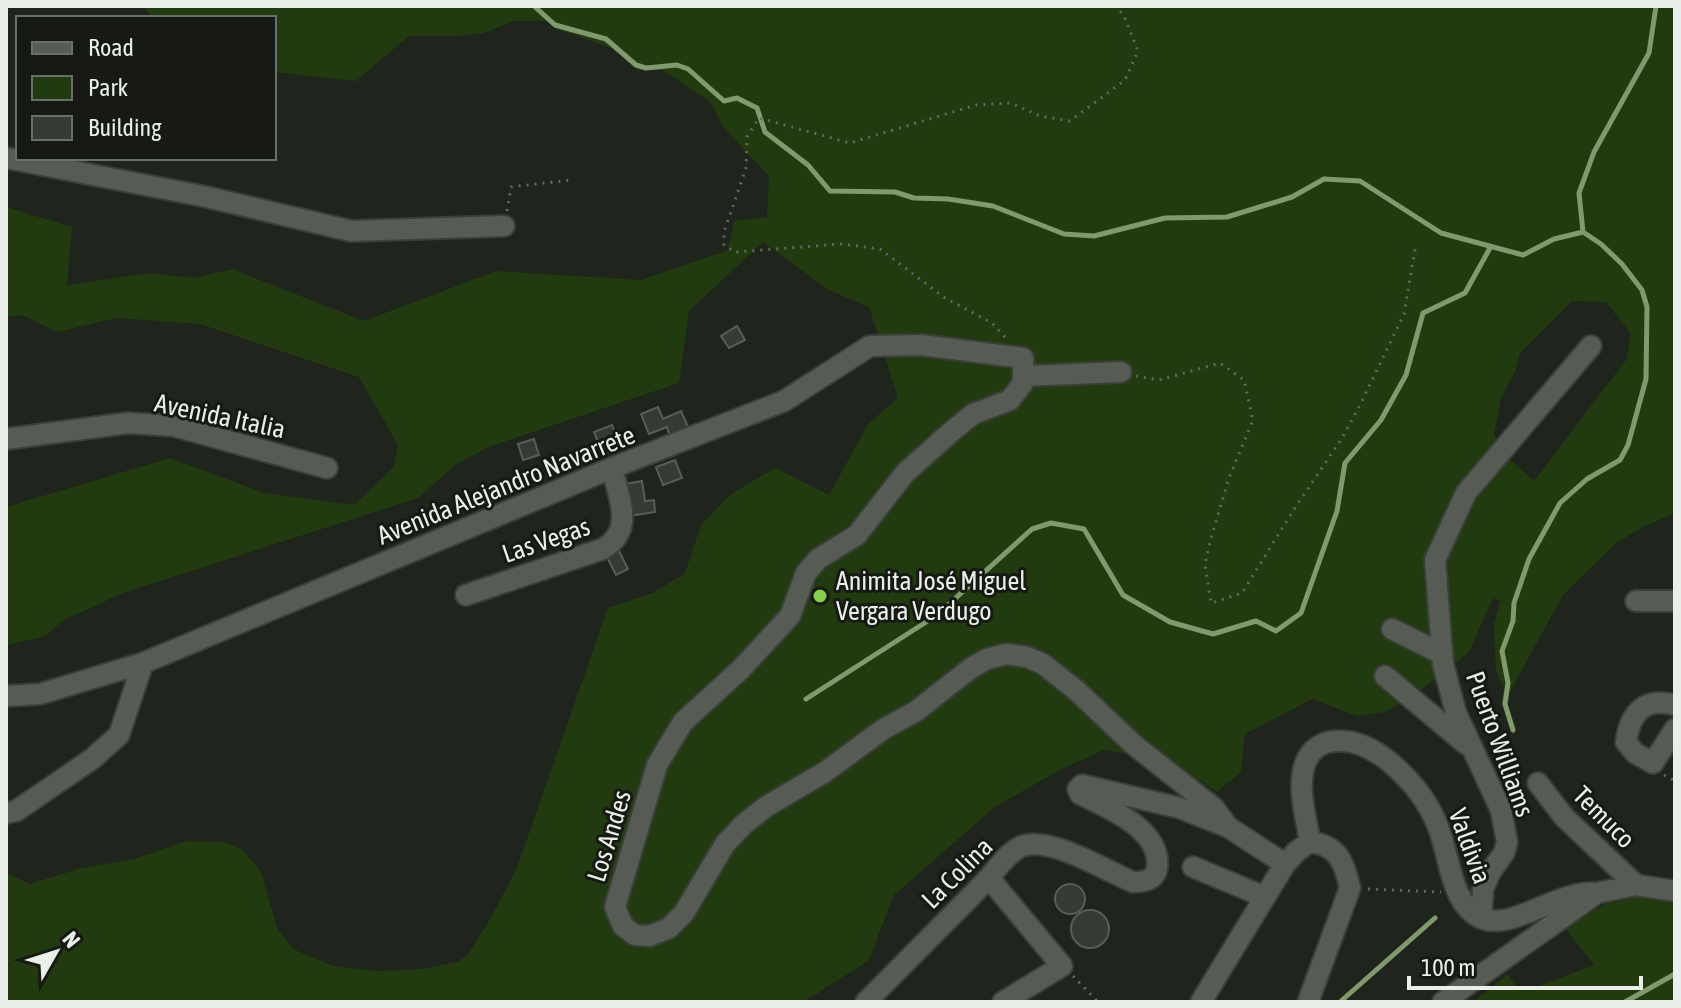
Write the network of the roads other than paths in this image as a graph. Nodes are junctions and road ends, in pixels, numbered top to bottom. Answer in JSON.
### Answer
{"nodes":[{"id":1,"x":27,"y":160,"type":"edge"},
{"id":2,"x":78,"y":165,"type":"edge"},
{"id":3,"x":504,"y":226,"type":"road end"},
{"id":4,"x":1591,"y":346,"type":"dead end"},
{"id":5,"x":1023,"y":367,"type":"junction"},
{"id":6,"x":1121,"y":372,"type":"road end"},
{"id":7,"x":6,"y":439,"type":"edge"},
{"id":8,"x":327,"y":468,"type":"dead end"},
{"id":9,"x":612,"y":468,"type":"junction"},
{"id":10,"x":466,"y":595,"type":"dead end"},
{"id":11,"x":1636,"y":601,"type":"dead end"},
{"id":12,"x":1675,"y":601,"type":"edge"},
{"id":13,"x":1392,"y":629,"type":"dead end"},
{"id":14,"x":1442,"y":654,"type":"junction"},
{"id":15,"x":143,"y":663,"type":"junction"},
{"id":16,"x":1385,"y":676,"type":"dead end"},
{"id":17,"x":6,"y":696,"type":"edge"},
{"id":18,"x":1675,"y":705,"type":"edge"},
{"id":19,"x":1675,"y":729,"type":"edge"},
{"id":20,"x":1475,"y":752,"type":"junction"},
{"id":21,"x":1538,"y":783,"type":"dead end"},
{"id":22,"x":6,"y":813,"type":"edge"},
{"id":23,"x":1228,"y":827,"type":"junction"},
{"id":24,"x":1310,"y":842,"type":"junction"},
{"id":25,"x":1285,"y":864,"type":"junction"},
{"id":26,"x":1193,"y":867,"type":"dead end"},
{"id":27,"x":989,"y":878,"type":"junction"},
{"id":28,"x":1636,"y":885,"type":"junction"},
{"id":29,"x":1675,"y":891,"type":"edge"},
{"id":30,"x":1597,"y":893,"type":"junction"},
{"id":31,"x":1265,"y":897,"type":"junction"},
{"id":32,"x":1481,"y":918,"type":"junction"},
{"id":33,"x":866,"y":1002,"type":"edge"},
{"id":34,"x":1003,"y":1002,"type":"edge"},
{"id":35,"x":1201,"y":1002,"type":"edge"},
{"id":36,"x":1308,"y":1002,"type":"edge"},
{"id":37,"x":1443,"y":1002,"type":"edge"}],
"edges":[{"from":1,"to":2,"type":"street"},
{"from":2,"to":3,"type":"street"},
{"from":4,"to":14,"type":"street","name":"Puerto Williams"},
{"from":5,"to":6,"type":"street","name":"Avenida Alejandro Navarrete"},
{"from":5,"to":9,"type":"street","name":"Avenida Alejandro Navarrete"},
{"from":5,"to":23,"type":"street","name":"Los Andes"},
{"from":7,"to":8,"type":"street","name":"Avenida Italia"},
{"from":9,"to":10,"type":"street","name":"Las Vegas"},
{"from":9,"to":15,"type":"street","name":"Avenida Alejandro Navarrete"},
{"from":11,"to":12,"type":"street"},
{"from":13,"to":14,"type":"street"},
{"from":14,"to":20,"type":"street","name":"Puerto Williams"},
{"from":15,"to":17,"type":"street","name":"Avenida Alejandro Navarrete"},
{"from":15,"to":22,"type":"street"},
{"from":16,"to":20,"type":"street"},
{"from":18,"to":19,"type":"street"},
{"from":20,"to":32,"type":"street","name":"Puerto Williams"},
{"from":21,"to":28,"type":"street","name":"Temuco"},
{"from":23,"to":25,"type":"street","name":"Los Andes"},
{"from":23,"to":27,"type":"street","name":"La Colina"},
{"from":24,"to":25,"type":"street"},
{"from":24,"to":32,"type":"street","name":"Valdivia"},
{"from":24,"to":36,"type":"street"},
{"from":25,"to":31,"type":"street"},
{"from":26,"to":31,"type":"street"},
{"from":27,"to":33,"type":"street","name":"La Colina"},
{"from":27,"to":34,"type":"street"},
{"from":28,"to":29,"type":"street"},
{"from":28,"to":30,"type":"street","name":"Valdivia"},
{"from":30,"to":32,"type":"street","name":"Valdivia"},
{"from":30,"to":37,"type":"street"},
{"from":31,"to":35,"type":"street"}]}
